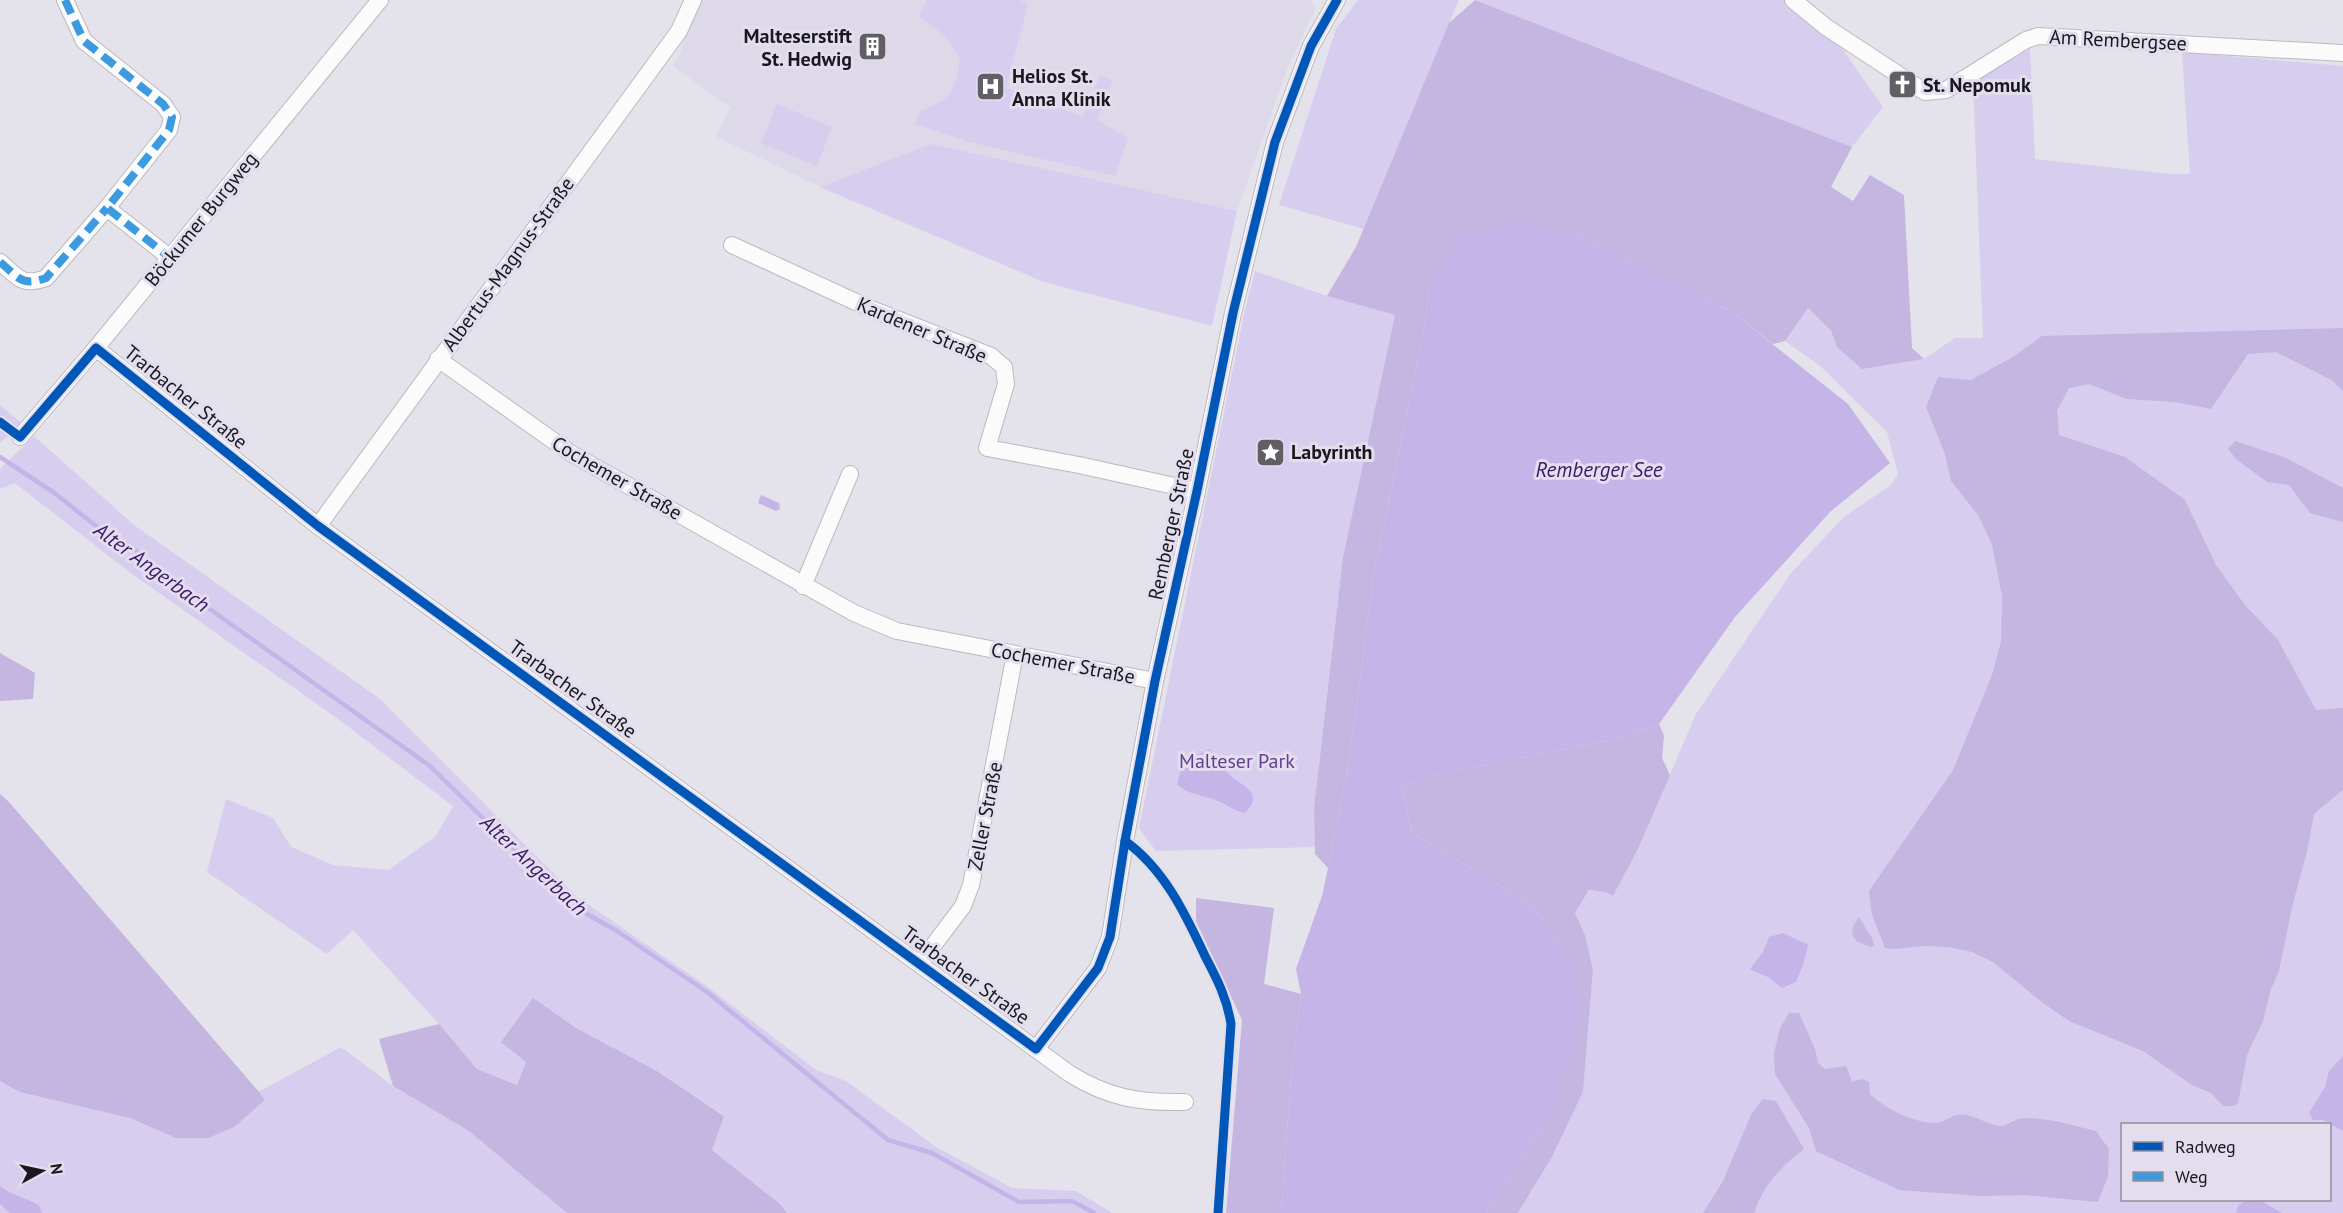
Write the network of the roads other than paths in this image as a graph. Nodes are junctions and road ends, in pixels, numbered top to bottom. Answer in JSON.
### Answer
{"nodes":[{"id":1,"x":66,"y":0,"type":"edge"},
{"id":2,"x":380,"y":0,"type":"edge"},
{"id":3,"x":693,"y":0,"type":"edge"},
{"id":4,"x":1337,"y":0,"type":"edge"},
{"id":5,"x":1793,"y":0,"type":"edge"},
{"id":6,"x":2343,"y":53,"type":"edge"},
{"id":7,"x":107,"y":208,"type":"junction"},
{"id":8,"x":732,"y":245,"type":"dead end"},
{"id":9,"x":169,"y":257,"type":"junction"},
{"id":10,"x":0,"y":262,"type":"edge"},
{"id":11,"x":96,"y":348,"type":"junction"},
{"id":12,"x":438,"y":359,"type":"junction"},
{"id":13,"x":20,"y":437,"type":"dead end"},
{"id":14,"x":850,"y":474,"type":"dead end"},
{"id":15,"x":1197,"y":491,"type":"junction"},
{"id":16,"x":318,"y":526,"type":"junction"},
{"id":17,"x":803,"y":586,"type":"junction"},
{"id":18,"x":1015,"y":654,"type":"junction"},
{"id":19,"x":1155,"y":681,"type":"junction"},
{"id":20,"x":920,"y":963,"type":"junction"},
{"id":21,"x":1036,"y":1049,"type":"junction"},
{"id":22,"x":1185,"y":1102,"type":"dead end"}],
"edges":[{"from":1,"to":7,"type":"street"},
{"from":2,"to":9,"type":"street","name":"Böckumer Burgweg"},
{"from":3,"to":12,"type":"street","name":"Albertus-Magnus-Straße"},
{"from":4,"to":15,"type":"street","name":"Remberger Straße"},
{"from":5,"to":6,"type":"street","name":"Am Rembergsee"},
{"from":7,"to":9,"type":"street"},
{"from":7,"to":10,"type":"street"},
{"from":8,"to":15,"type":"street","name":"Kardener Straße"},
{"from":9,"to":11,"type":"street","name":"Böckumer Burgweg"},
{"from":11,"to":13,"type":"street","name":"Böckumer Burgweg"},
{"from":11,"to":16,"type":"street","name":"Trarbacher Straße"},
{"from":12,"to":16,"type":"street","name":"Albertus-Magnus-Straße"},
{"from":12,"to":17,"type":"street","name":"Cochemer Straße"},
{"from":14,"to":17,"type":"street"},
{"from":15,"to":19,"type":"street","name":"Remberger Straße"},
{"from":16,"to":20,"type":"street","name":"Trarbacher Straße"},
{"from":17,"to":18,"type":"street","name":"Cochemer Straße"},
{"from":18,"to":19,"type":"street","name":"Cochemer Straße"},
{"from":18,"to":20,"type":"street","name":"Zeller Straße"},
{"from":19,"to":21,"type":"street","name":"Remberger Straße"},
{"from":20,"to":21,"type":"street","name":"Trarbacher Straße"},
{"from":21,"to":22,"type":"street","name":"Trarbacher Straße"}]}
